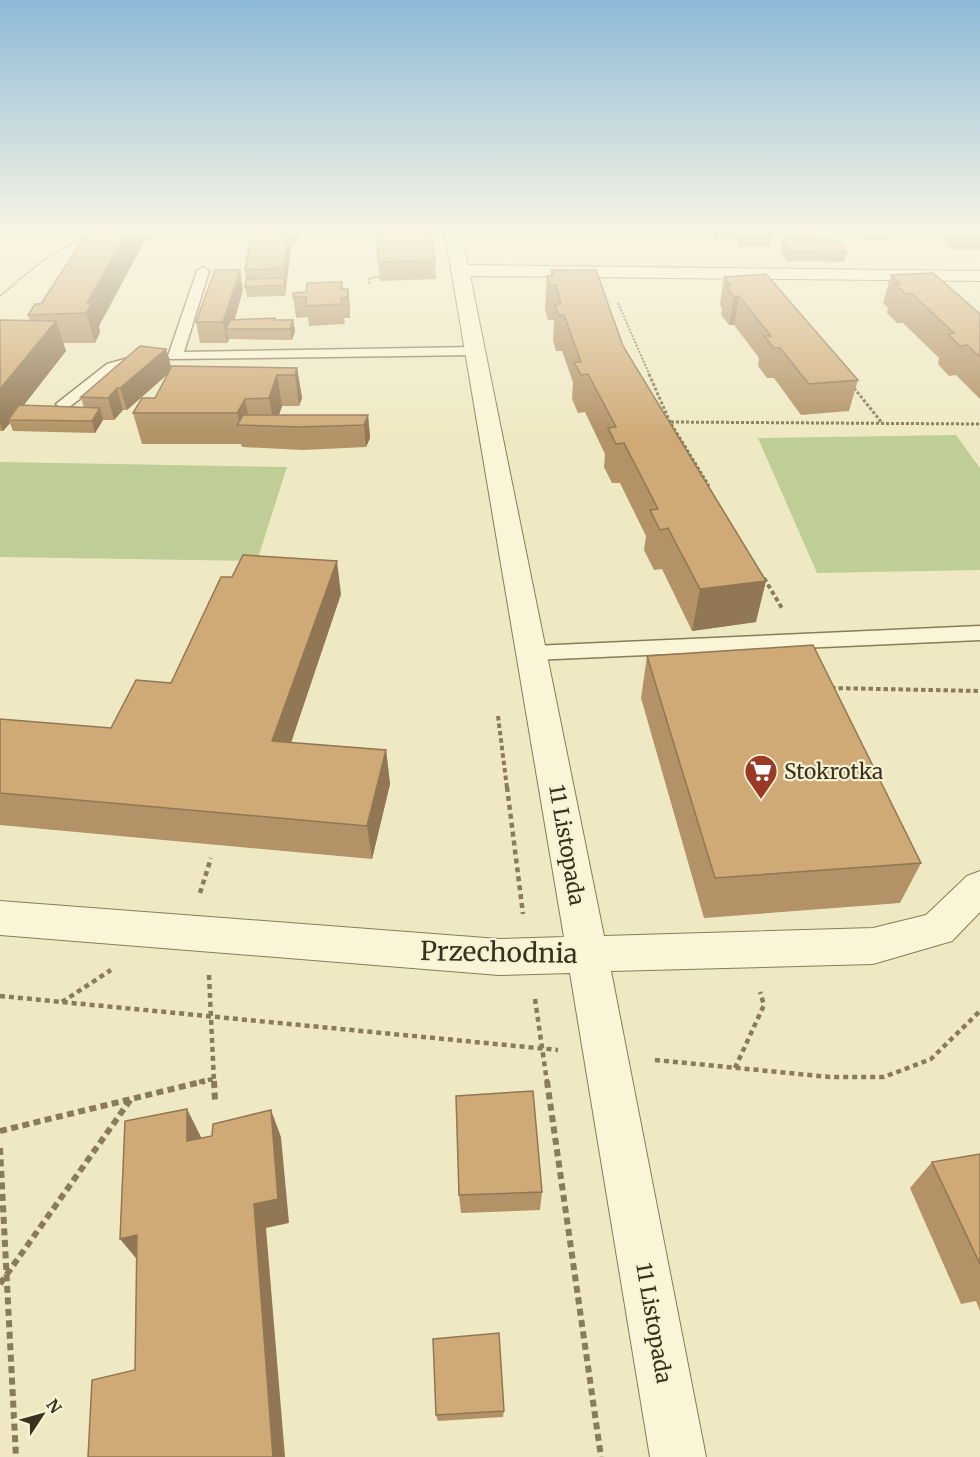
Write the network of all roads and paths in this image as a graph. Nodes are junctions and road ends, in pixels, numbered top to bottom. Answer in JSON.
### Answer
{"nodes":[{"id":1,"x":193,"y":301,"type":"edge"},
{"id":2,"x":466,"y":301,"type":"edge"},
{"id":3,"x":617,"y":301,"type":"edge"},
{"id":4,"x":476,"y":351,"type":"junction"},
{"id":5,"x":175,"y":356,"type":"junction"},
{"id":6,"x":853,"y":387,"type":"edge"},
{"id":7,"x":64,"y":404,"type":"edge"},
{"id":8,"x":670,"y":422,"type":"junction"},
{"id":9,"x":882,"y":423,"type":"junction"},
{"id":10,"x":980,"y":424,"type":"edge"},
{"id":11,"x":712,"y":492,"type":"edge"},
{"id":12,"x":760,"y":572,"type":"edge"},
{"id":13,"x":980,"y":633,"type":"edge"},
{"id":14,"x":802,"y":642,"type":"junction"},
{"id":15,"x":533,"y":652,"type":"junction"},
{"id":16,"x":980,"y":691,"type":"edge"},
{"id":17,"x":830,"y":698,"type":"edge"},
{"id":18,"x":497,"y":706,"type":"dead end"},
{"id":19,"x":980,"y":887,"type":"edge"},
{"id":20,"x":0,"y":918,"type":"edge"},
{"id":21,"x":210,"y":935,"type":"junction"},
{"id":22,"x":746,"y":948,"type":"junction"},
{"id":23,"x":586,"y":954,"type":"junction"},
{"id":24,"x":529,"y":956,"type":"junction"},
{"id":25,"x":0,"y":996,"type":"edge"},
{"id":26,"x":980,"y":1011,"type":"edge"},
{"id":27,"x":209,"y":1015,"type":"junction"},
{"id":28,"x":542,"y":1049,"type":"junction"},
{"id":29,"x":606,"y":1055,"type":"junction"},
{"id":30,"x":735,"y":1068,"type":"junction"},
{"id":31,"x":213,"y":1079,"type":"junction"},
{"id":32,"x":131,"y":1100,"type":"junction"},
{"id":33,"x":215,"y":1101,"type":"dead end"},
{"id":34,"x":0,"y":1131,"type":"edge"},
{"id":35,"x":0,"y":1148,"type":"edge"},
{"id":36,"x":7,"y":1275,"type":"junction"},
{"id":37,"x":0,"y":1284,"type":"edge"},
{"id":38,"x":16,"y":1457,"type":"edge"},
{"id":39,"x":602,"y":1457,"type":"edge"},
{"id":40,"x":678,"y":1457,"type":"edge"}],
"edges":[{"from":1,"to":5,"type":"lane"},
{"from":2,"to":4,"type":"street","name":"11 Listopada"},
{"from":3,"to":8,"type":"path"},
{"from":4,"to":5,"type":"lane"},
{"from":4,"to":15,"type":"street","name":"11 Listopada"},
{"from":5,"to":7,"type":"lane"},
{"from":6,"to":9,"type":"path"},
{"from":8,"to":9,"type":"path"},
{"from":8,"to":11,"type":"path"},
{"from":9,"to":10,"type":"path"},
{"from":12,"to":14,"type":"path"},
{"from":13,"to":14,"type":"lane"},
{"from":14,"to":15,"type":"lane"},
{"from":15,"to":23,"type":"street","name":"11 Listopada"},
{"from":16,"to":17,"type":"path"},
{"from":18,"to":24,"type":"path"},
{"from":19,"to":22,"type":"street","name":"Przechodnia"},
{"from":20,"to":21,"type":"street","name":"Przechodnia"},
{"from":21,"to":24,"type":"street","name":"Przechodnia"},
{"from":21,"to":27,"type":"path"},
{"from":22,"to":23,"type":"street","name":"Przechodnia"},
{"from":22,"to":30,"type":"path"},
{"from":23,"to":24,"type":"street","name":"Przechodnia"},
{"from":23,"to":29,"type":"street","name":"11 Listopada"},
{"from":24,"to":28,"type":"path"},
{"from":25,"to":27,"type":"path"},
{"from":26,"to":30,"type":"path"},
{"from":27,"to":28,"type":"path"},
{"from":27,"to":31,"type":"path"},
{"from":28,"to":29,"type":"path"},
{"from":28,"to":39,"type":"path"},
{"from":29,"to":30,"type":"path"},
{"from":29,"to":40,"type":"street","name":"11 Listopada"},
{"from":31,"to":32,"type":"path"},
{"from":31,"to":33,"type":"path"},
{"from":32,"to":34,"type":"path"},
{"from":32,"to":36,"type":"path"},
{"from":35,"to":36,"type":"path"},
{"from":36,"to":37,"type":"path"},
{"from":36,"to":38,"type":"path"}]}
